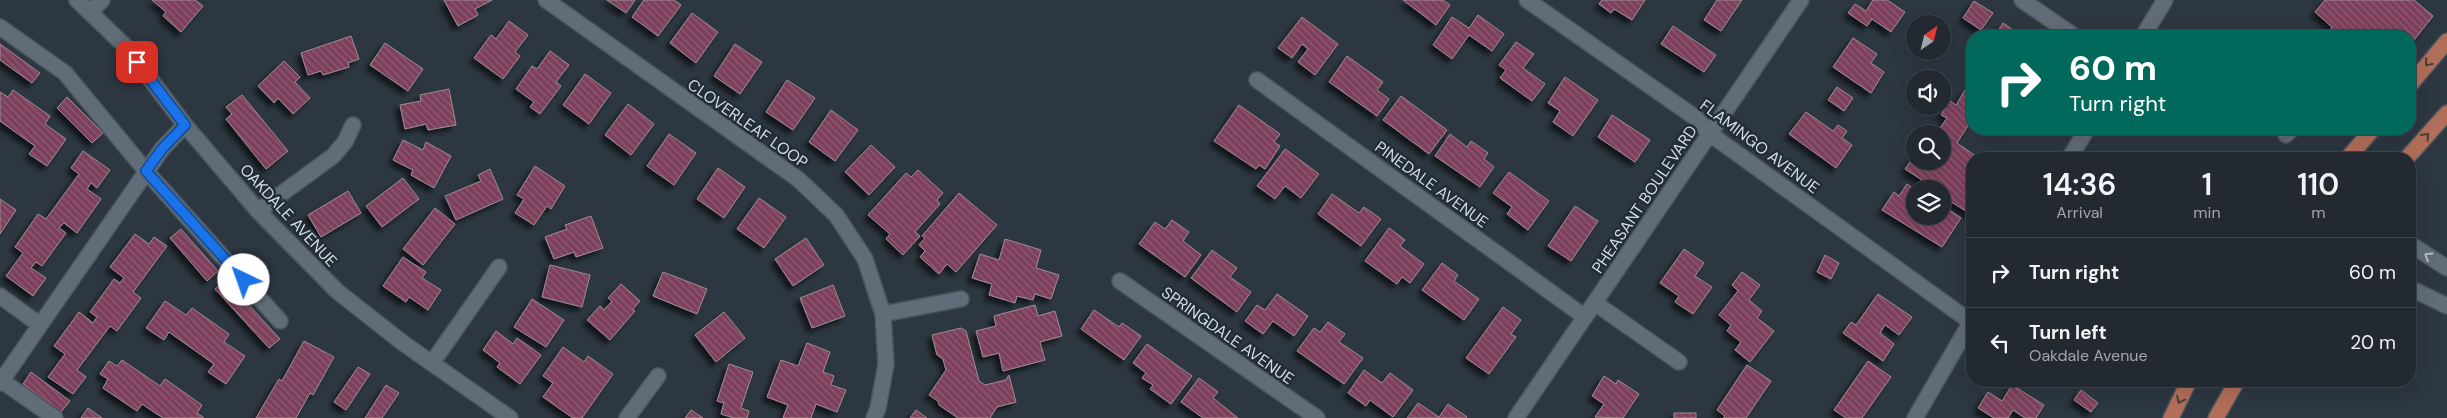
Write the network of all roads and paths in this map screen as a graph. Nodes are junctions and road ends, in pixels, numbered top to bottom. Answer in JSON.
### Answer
{"nodes":[{"id":1,"x":77,"y":0,"type":"edge"},
{"id":2,"x":102,"y":0,"type":"edge"},
{"id":3,"x":546,"y":0,"type":"edge"},
{"id":4,"x":1527,"y":0,"type":"edge"},
{"id":5,"x":1801,"y":0,"type":"edge"},
{"id":6,"x":2022,"y":0,"type":"edge"},
{"id":7,"x":2165,"y":0,"type":"edge"},
{"id":8,"x":91,"y":12,"type":"junction"},
{"id":9,"x":0,"y":27,"type":"edge"},
{"id":10,"x":2065,"y":30,"type":"edge"},
{"id":11,"x":2147,"y":30,"type":"edge"},
{"id":12,"x":2447,"y":41,"type":"edge"},
{"id":13,"x":2416,"y":78,"type":"edge"},
{"id":14,"x":1258,"y":80,"type":"dead end"},
{"id":15,"x":2447,"y":112,"type":"edge"},
{"id":16,"x":185,"y":125,"type":"junction"},
{"id":17,"x":353,"y":125,"type":"dead end"},
{"id":18,"x":1710,"y":134,"type":"junction"},
{"id":19,"x":2083,"y":135,"type":"edge"},
{"id":20,"x":2367,"y":135,"type":"edge"},
{"id":21,"x":2073,"y":152,"type":"edge"},
{"id":22,"x":2353,"y":152,"type":"edge"},
{"id":23,"x":2412,"y":152,"type":"edge"},
{"id":24,"x":146,"y":171,"type":"junction"},
{"id":25,"x":258,"y":211,"type":"junction"},
{"id":26,"x":2416,"y":248,"type":"edge"},
{"id":27,"x":499,"y":267,"type":"dead end"},
{"id":28,"x":2447,"y":268,"type":"edge"},
{"id":29,"x":1120,"y":281,"type":"dead end"},
{"id":30,"x":2416,"y":291,"type":"edge"},
{"id":31,"x":0,"y":296,"type":"edge"},
{"id":32,"x":961,"y":299,"type":"dead end"},
{"id":33,"x":1595,"y":303,"type":"junction"},
{"id":34,"x":2447,"y":306,"type":"edge"},
{"id":35,"x":883,"y":314,"type":"junction"},
{"id":36,"x":1585,"y":317,"type":"junction"},
{"id":37,"x":1966,"y":317,"type":"edge"},
{"id":38,"x":280,"y":321,"type":"dead end"},
{"id":39,"x":40,"y":325,"type":"junction"},
{"id":40,"x":1966,"y":331,"type":"edge"},
{"id":41,"x":1679,"y":362,"type":"dead end"},
{"id":42,"x":432,"y":363,"type":"junction"},
{"id":43,"x":658,"y":376,"type":"dead end"},
{"id":44,"x":1,"y":382,"type":"edge"},
{"id":45,"x":2186,"y":387,"type":"edge"},
{"id":46,"x":2234,"y":387,"type":"edge"},
{"id":47,"x":55,"y":418,"type":"edge"},
{"id":48,"x":510,"y":418,"type":"edge"},
{"id":49,"x":627,"y":418,"type":"edge"},
{"id":50,"x":874,"y":418,"type":"edge"},
{"id":51,"x":1317,"y":418,"type":"edge"},
{"id":52,"x":1516,"y":418,"type":"edge"},
{"id":53,"x":1915,"y":418,"type":"edge"},
{"id":54,"x":2172,"y":418,"type":"edge"},
{"id":55,"x":2216,"y":418,"type":"edge"}],
"edges":[{"from":1,"to":8,"type":"street","name":"OAKDALE AVENUE"},
{"from":2,"to":8,"type":"street"},
{"from":3,"to":35,"type":"street","name":"CLOVERLEAF LOOP"},
{"from":4,"to":18,"type":"street","name":"FLAMINGO AVENUE"},
{"from":5,"to":18,"type":"street","name":"PHEASANT BOULEVARD"},
{"from":6,"to":10,"type":"street"},
{"from":7,"to":11,"type":"street"},
{"from":8,"to":16,"type":"street","name":"OAKDALE AVENUE"},
{"from":9,"to":24,"type":"street"},
{"from":12,"to":13,"type":"main road","one_way":true},
{"from":14,"to":36,"type":"street","name":"PINEDALE AVENUE"},
{"from":23,"to":15,"type":"main road","one_way":true},
{"from":16,"to":24,"type":"street"},
{"from":16,"to":25,"type":"street","name":"OAKDALE AVENUE"},
{"from":17,"to":25,"type":"street"},
{"from":18,"to":33,"type":"street","name":"PHEASANT BOULEVARD"},
{"from":18,"to":37,"type":"street","name":"FLAMINGO AVENUE"},
{"from":19,"to":21,"type":"street"},
{"from":20,"to":22,"type":"main road"},
{"from":24,"to":38,"type":"street"},
{"from":24,"to":39,"type":"street"},
{"from":25,"to":42,"type":"street","name":"OAKDALE AVENUE"},
{"from":28,"to":26,"type":"street","one_way":true},
{"from":27,"to":42,"type":"street"},
{"from":29,"to":51,"type":"street","name":"SPRINGDALE AVENUE"},
{"from":30,"to":34,"type":"street"},
{"from":31,"to":39,"type":"street"},
{"from":32,"to":35,"type":"street"},
{"from":33,"to":36,"type":"street","name":"PHEASANT BOULEVARD"},
{"from":33,"to":41,"type":"street"},
{"from":35,"to":50,"type":"street","name":"CLOVERLEAF LOOP"},
{"from":36,"to":52,"type":"street","name":"PHEASANT BOULEVARD"},
{"from":39,"to":44,"type":"street"},
{"from":40,"to":53,"type":"street"},
{"from":42,"to":48,"type":"street","name":"OAKDALE AVENUE"},
{"from":43,"to":49,"type":"street"},
{"from":44,"to":47,"type":"street"},
{"from":45,"to":54,"type":"main road","one_way":true},
{"from":46,"to":55,"type":"main road"}]}
